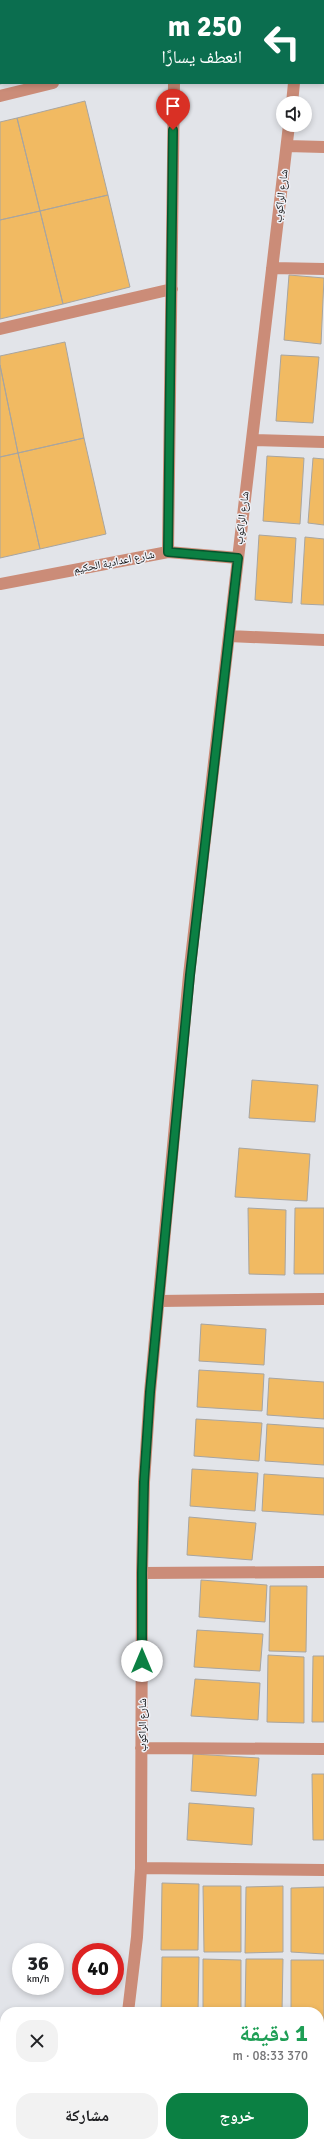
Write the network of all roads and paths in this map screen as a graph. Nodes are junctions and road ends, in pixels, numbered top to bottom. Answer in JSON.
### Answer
{"nodes":[{"id":1,"x":49,"y":84,"type":"edge"},
{"id":2,"x":174,"y":84,"type":"edge"},
{"id":3,"x":294,"y":84,"type":"edge"},
{"id":4,"x":0,"y":96,"type":"edge"},
{"id":5,"x":293,"y":96,"type":"edge"},
{"id":6,"x":288,"y":132,"type":"edge"},
{"id":7,"x":287,"y":146,"type":"junction"},
{"id":8,"x":324,"y":147,"type":"edge"},
{"id":9,"x":272,"y":268,"type":"junction"},
{"id":10,"x":324,"y":269,"type":"edge"},
{"id":11,"x":172,"y":289,"type":"junction"},
{"id":12,"x":0,"y":329,"type":"edge"},
{"id":13,"x":252,"y":440,"type":"junction"},
{"id":14,"x":324,"y":442,"type":"edge"},
{"id":15,"x":168,"y":552,"type":"junction"},
{"id":16,"x":238,"y":558,"type":"junction"},
{"id":17,"x":0,"y":584,"type":"edge"},
{"id":18,"x":229,"y":636,"type":"junction"},
{"id":19,"x":324,"y":640,"type":"edge"},
{"id":20,"x":324,"y":1298,"type":"edge"},
{"id":21,"x":159,"y":1301,"type":"junction"},
{"id":22,"x":324,"y":1572,"type":"edge"},
{"id":23,"x":142,"y":1573,"type":"junction"},
{"id":24,"x":141,"y":1748,"type":"junction"},
{"id":25,"x":324,"y":1749,"type":"edge"},
{"id":26,"x":141,"y":1868,"type":"junction"},
{"id":27,"x":324,"y":1870,"type":"edge"},
{"id":28,"x":129,"y":2007,"type":"edge"}],
"edges":[{"from":1,"to":4,"type":"street"},
{"from":2,"to":11,"type":"street","name":"شارع اعدادية الحكيم"},
{"from":3,"to":5,"type":"street"},
{"from":6,"to":7,"type":"street","name":"شارع الراكوب"},
{"from":7,"to":8,"type":"street"},
{"from":7,"to":9,"type":"street","name":"شارع الراكوب"},
{"from":9,"to":10,"type":"street"},
{"from":9,"to":13,"type":"street","name":"شارع الراكوب"},
{"from":11,"to":12,"type":"street"},
{"from":11,"to":15,"type":"street","name":"شارع اعدادية الحكيم"},
{"from":13,"to":14,"type":"street"},
{"from":13,"to":16,"type":"street","name":"شارع الراكوب"},
{"from":15,"to":16,"type":"street"},
{"from":15,"to":17,"type":"street","name":"شارع اعدادية الحكيم"},
{"from":16,"to":18,"type":"street","name":"شارع الراكوب"},
{"from":18,"to":19,"type":"street"},
{"from":18,"to":21,"type":"street","name":"شارع الراكوب"},
{"from":20,"to":21,"type":"street"},
{"from":21,"to":23,"type":"street","name":"شارع الراكوب"},
{"from":22,"to":23,"type":"street"},
{"from":23,"to":24,"type":"street","name":"شارع الراكوب"},
{"from":24,"to":25,"type":"street"},
{"from":24,"to":26,"type":"street","name":"شارع الراكوب"},
{"from":26,"to":27,"type":"street"},
{"from":26,"to":28,"type":"street","name":"شارع الراكوب"}]}
